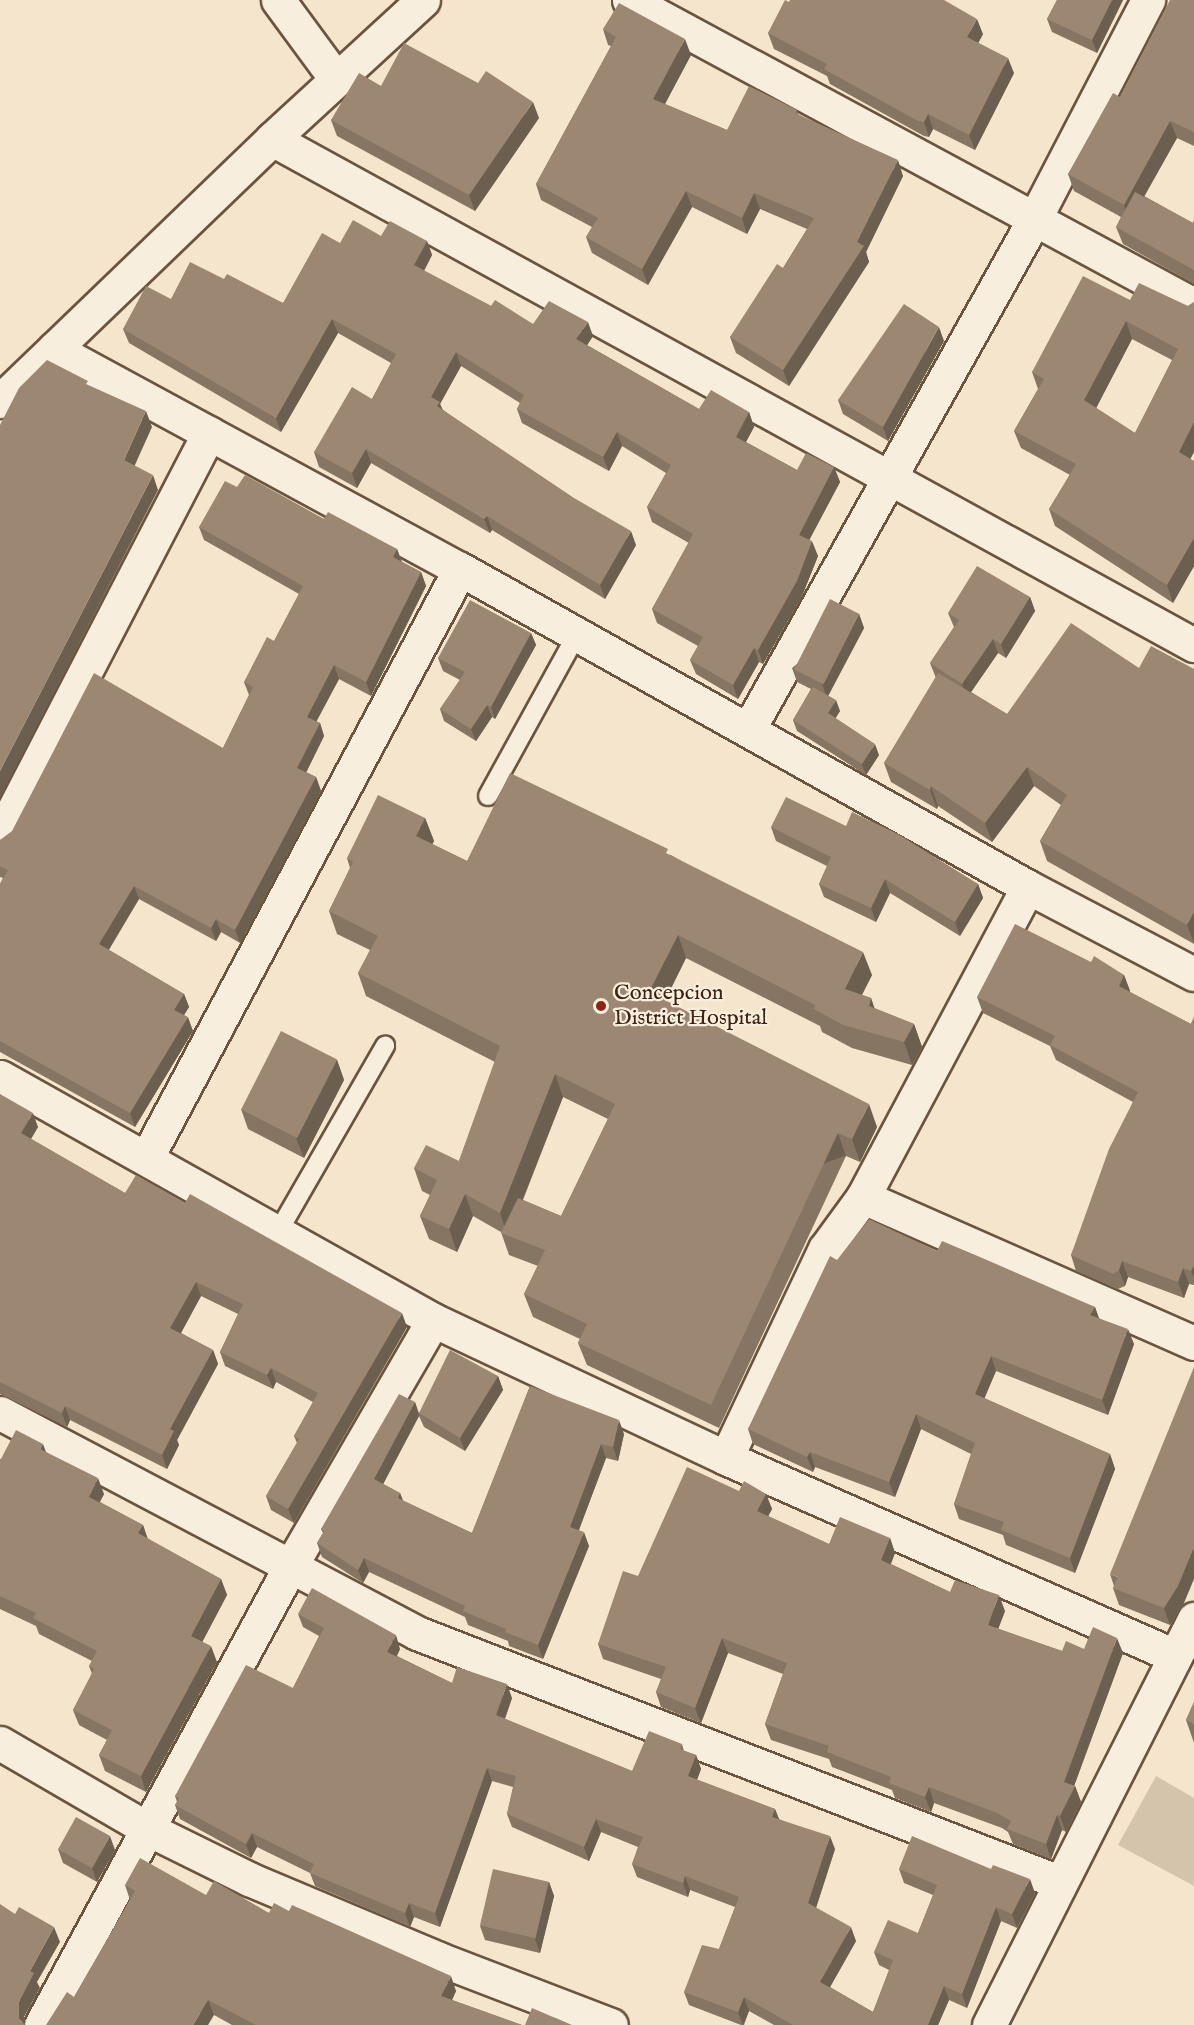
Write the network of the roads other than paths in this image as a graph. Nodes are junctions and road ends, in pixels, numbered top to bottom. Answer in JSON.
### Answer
{"nodes":[{"id":1,"x":278,"y":0,"type":"edge"},
{"id":2,"x":423,"y":0,"type":"edge"},
{"id":3,"x":629,"y":0,"type":"edge"},
{"id":4,"x":1148,"y":0,"type":"edge"},
{"id":5,"x":336,"y":79,"type":"junction"},
{"id":6,"x":272,"y":139,"type":"junction"},
{"id":7,"x":1035,"y":218,"type":"junction"},
{"id":8,"x":1194,"y":305,"type":"edge"},
{"id":9,"x":54,"y":349,"type":"junction"},
{"id":10,"x":0,"y":401,"type":"edge"},
{"id":11,"x":209,"y":433,"type":"junction"},
{"id":12,"x":889,"y":475,"type":"junction"},
{"id":13,"x":460,"y":569,"type":"junction"},
{"id":14,"x":577,"y":634,"type":"junction"},
{"id":15,"x":1194,"y":645,"type":"edge"},
{"id":16,"x":748,"y":730,"type":"junction"},
{"id":17,"x":488,"y":796,"type":"dead end"},
{"id":18,"x":0,"y":836,"type":"edge"},
{"id":19,"x":1028,"y":887,"type":"junction"},
{"id":20,"x":1194,"y":974,"type":"edge"},
{"id":21,"x":385,"y":1046,"type":"dead end"},
{"id":22,"x":0,"y":1077,"type":"edge"},
{"id":23,"x":147,"y":1157,"type":"junction"},
{"id":24,"x":863,"y":1197,"type":"junction"},
{"id":25,"x":278,"y":1232,"type":"junction"},
{"id":26,"x":433,"y":1320,"type":"junction"},
{"id":27,"x":1194,"y":1343,"type":"edge"},
{"id":28,"x":0,"y":1413,"type":"edge"},
{"id":29,"x":726,"y":1458,"type":"junction"},
{"id":30,"x":290,"y":1567,"type":"junction"},
{"id":31,"x":1194,"y":1619,"type":"edge"},
{"id":32,"x":1176,"y":1656,"type":"junction"},
{"id":33,"x":0,"y":1743,"type":"edge"},
{"id":34,"x":148,"y":1829,"type":"junction"},
{"id":35,"x":1059,"y":1882,"type":"junction"},
{"id":36,"x":41,"y":2025,"type":"edge"},
{"id":37,"x":611,"y":2025,"type":"edge"},
{"id":38,"x":989,"y":2025,"type":"edge"}],
"edges":[{"from":1,"to":5,"type":"street"},
{"from":2,"to":5,"type":"street"},
{"from":3,"to":7,"type":"street"},
{"from":4,"to":7,"type":"street"},
{"from":5,"to":6,"type":"street"},
{"from":6,"to":9,"type":"street"},
{"from":6,"to":12,"type":"street"},
{"from":7,"to":8,"type":"street"},
{"from":7,"to":12,"type":"street"},
{"from":9,"to":10,"type":"street"},
{"from":9,"to":11,"type":"street"},
{"from":11,"to":13,"type":"street"},
{"from":11,"to":18,"type":"street"},
{"from":12,"to":15,"type":"street"},
{"from":12,"to":16,"type":"street"},
{"from":13,"to":14,"type":"street"},
{"from":13,"to":23,"type":"street"},
{"from":14,"to":16,"type":"street"},
{"from":14,"to":17,"type":"lane"},
{"from":16,"to":19,"type":"street"},
{"from":19,"to":20,"type":"street"},
{"from":19,"to":24,"type":"street"},
{"from":21,"to":25,"type":"lane"},
{"from":22,"to":23,"type":"street"},
{"from":23,"to":25,"type":"street"},
{"from":24,"to":27,"type":"street"},
{"from":24,"to":29,"type":"street"},
{"from":25,"to":26,"type":"street"},
{"from":26,"to":29,"type":"street"},
{"from":26,"to":30,"type":"street"},
{"from":28,"to":30,"type":"street"},
{"from":29,"to":32,"type":"street"},
{"from":30,"to":34,"type":"street"},
{"from":30,"to":35,"type":"street"},
{"from":31,"to":32,"type":"street"},
{"from":32,"to":35,"type":"street"},
{"from":33,"to":34,"type":"street"},
{"from":34,"to":36,"type":"street"},
{"from":34,"to":37,"type":"street"},
{"from":35,"to":38,"type":"street"}]}
